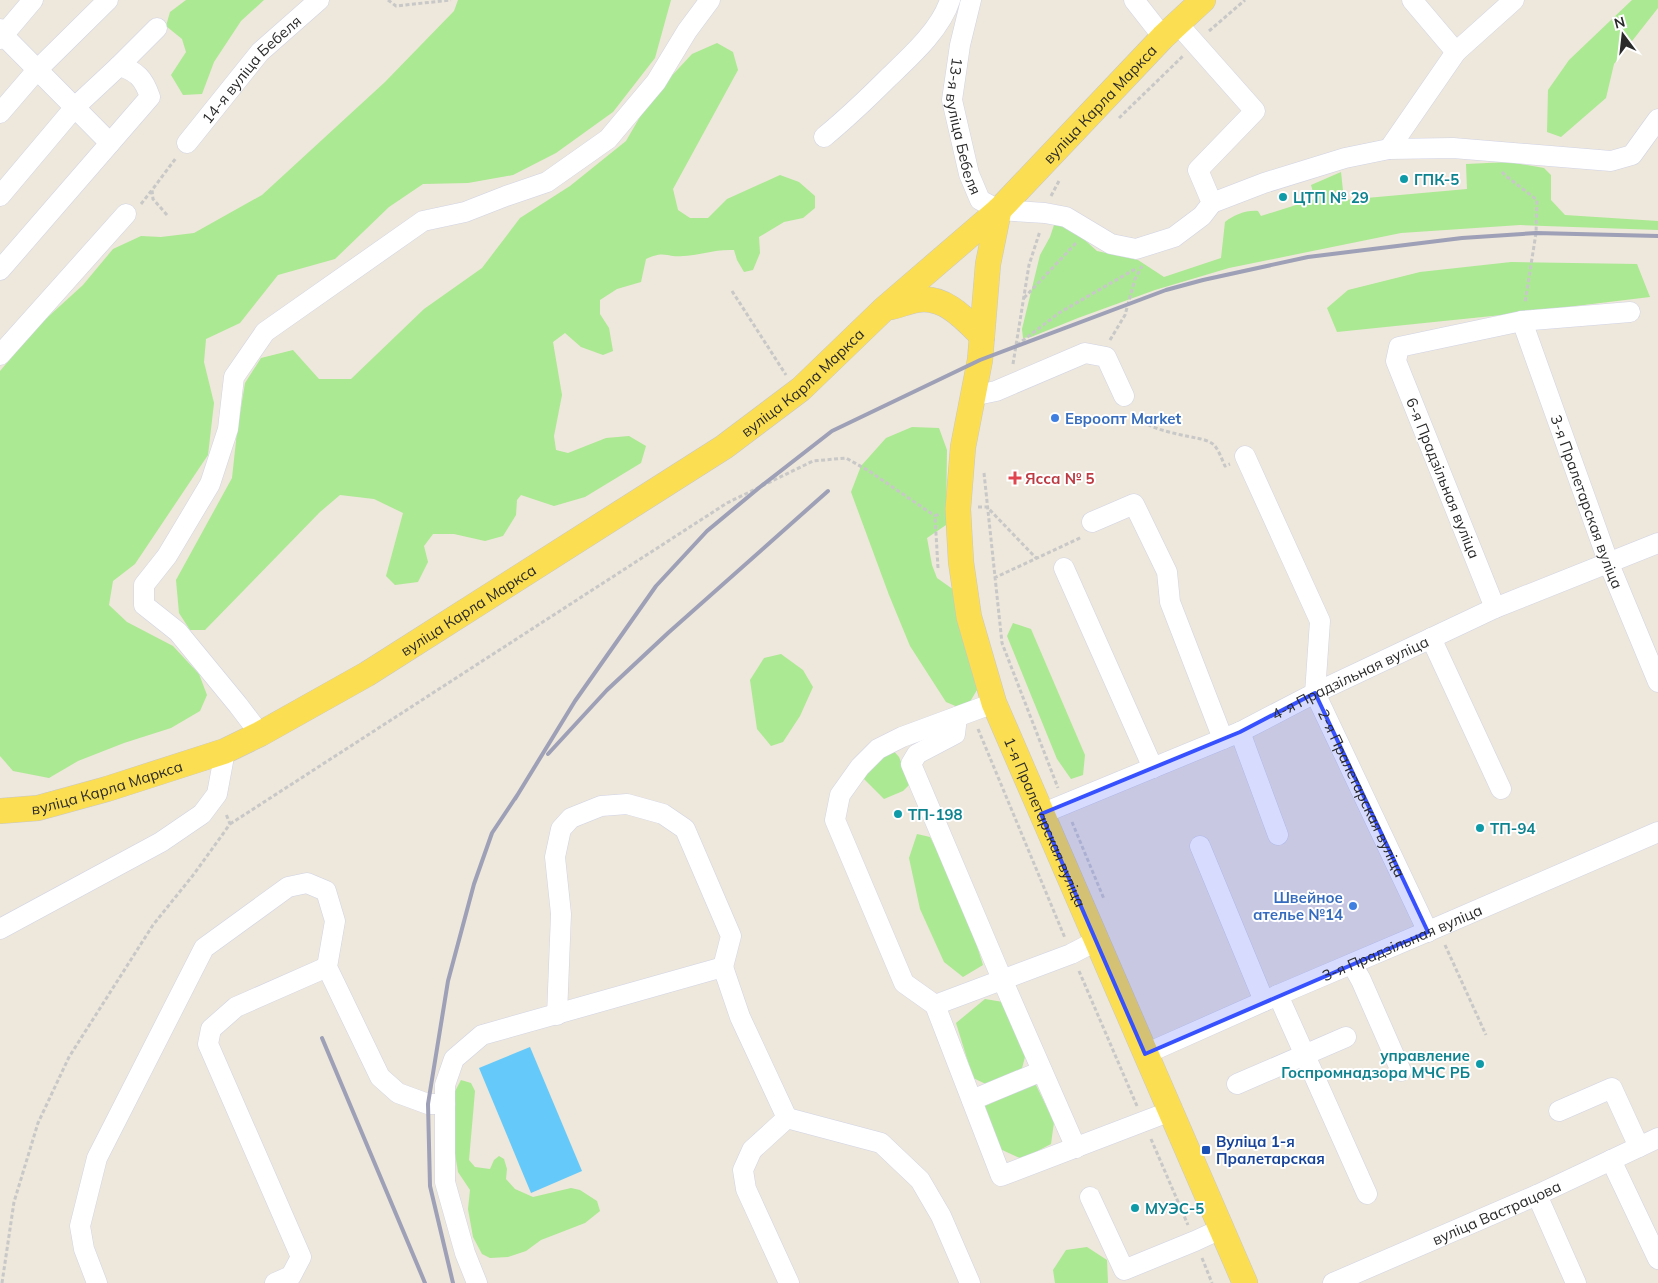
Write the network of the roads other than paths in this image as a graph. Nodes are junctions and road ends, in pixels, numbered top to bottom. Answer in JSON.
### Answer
{"nodes":[{"id":1,"x":33,"y":0,"type":"edge"},
{"id":2,"x":108,"y":0,"type":"edge"},
{"id":3,"x":319,"y":0,"type":"edge"},
{"id":4,"x":710,"y":0,"type":"edge"},
{"id":5,"x":950,"y":0,"type":"edge"},
{"id":6,"x":971,"y":0,"type":"edge"},
{"id":7,"x":1134,"y":0,"type":"edge"},
{"id":8,"x":1203,"y":0,"type":"edge"},
{"id":9,"x":1412,"y":0,"type":"edge"},
{"id":10,"x":1514,"y":0,"type":"edge"},
{"id":11,"x":157,"y":28,"type":"dead end"},
{"id":12,"x":1170,"y":30,"type":"junction"},
{"id":13,"x":1,"y":34,"type":"edge"},
{"id":14,"x":1456,"y":52,"type":"junction"},
{"id":15,"x":119,"y":66,"type":"junction"},
{"id":16,"x":37,"y":70,"type":"junction"},
{"id":17,"x":75,"y":107,"type":"junction"},
{"id":18,"x":0,"y":113,"type":"edge"},
{"id":19,"x":1658,"y":118,"type":"edge"},
{"id":20,"x":824,"y":137,"type":"dead end"},
{"id":21,"x":110,"y":142,"type":"junction"},
{"id":22,"x":187,"y":143,"type":"road end"},
{"id":23,"x":1389,"y":148,"type":"junction"},
{"id":24,"x":0,"y":196,"type":"edge"},
{"id":25,"x":1212,"y":203,"type":"junction"},
{"id":26,"x":999,"y":210,"type":"junction"},
{"id":27,"x":126,"y":214,"type":"dead end"},
{"id":28,"x":0,"y":270,"type":"edge"},
{"id":29,"x":884,"y":309,"type":"junction"},
{"id":30,"x":1630,"y":312,"type":"dead end"},
{"id":31,"x":1522,"y":321,"type":"junction"},
{"id":32,"x":982,"y":336,"type":"junction"},
{"id":33,"x":0,"y":355,"type":"edge"},
{"id":34,"x":972,"y":396,"type":"junction"},
{"id":35,"x":1124,"y":396,"type":"road end"},
{"id":36,"x":1245,"y":456,"type":"road end"},
{"id":37,"x":1092,"y":522,"type":"road end"},
{"id":38,"x":1658,"y":544,"type":"edge"},
{"id":39,"x":1610,"y":564,"type":"junction"},
{"id":40,"x":1064,"y":568,"type":"dead end"},
{"id":41,"x":1495,"y":608,"type":"junction"},
{"id":42,"x":1431,"y":638,"type":"junction"},
{"id":43,"x":1658,"y":682,"type":"edge"},
{"id":44,"x":1315,"y":693,"type":"junction"},
{"id":45,"x":994,"y":703,"type":"junction"},
{"id":46,"x":958,"y":717,"type":"junction"},
{"id":47,"x":260,"y":734,"type":"junction"},
{"id":48,"x":1232,"y":736,"type":"junction"},
{"id":49,"x":225,"y":751,"type":"junction"},
{"id":50,"x":1153,"y":768,"type":"junction"},
{"id":51,"x":1500,"y":789,"type":"dead end"},
{"id":52,"x":0,"y":812,"type":"edge"},
{"id":53,"x":1041,"y":814,"type":"junction"},
{"id":54,"x":1658,"y":832,"type":"edge"},
{"id":55,"x":1278,"y":835,"type":"dead end"},
{"id":56,"x":1200,"y":846,"type":"dead end"},
{"id":57,"x":0,"y":929,"type":"edge"},
{"id":58,"x":1433,"y":929,"type":"junction"},
{"id":59,"x":1098,"y":940,"type":"junction"},
{"id":60,"x":1352,"y":964,"type":"junction"},
{"id":61,"x":327,"y":967,"type":"junction"},
{"id":62,"x":723,"y":967,"type":"junction"},
{"id":63,"x":1002,"y":979,"type":"junction"},
{"id":64,"x":1271,"y":998,"type":"junction"},
{"id":65,"x":935,"y":1005,"type":"junction"},
{"id":66,"x":556,"y":1015,"type":"junction"},
{"id":67,"x":1346,"y":1036,"type":"dead end"},
{"id":68,"x":1145,"y":1054,"type":"junction"},
{"id":69,"x":1304,"y":1055,"type":"junction"},
{"id":70,"x":1042,"y":1070,"type":"junction"},
{"id":71,"x":1400,"y":1071,"type":"dead end"},
{"id":72,"x":1236,"y":1084,"type":"dead end"},
{"id":73,"x":972,"y":1100,"type":"junction"},
{"id":74,"x":445,"y":1104,"type":"junction"},
{"id":75,"x":1171,"y":1111,"type":"junction"},
{"id":76,"x":1559,"y":1111,"type":"dead end"},
{"id":77,"x":787,"y":1118,"type":"junction"},
{"id":78,"x":1658,"y":1138,"type":"edge"},
{"id":79,"x":1639,"y":1147,"type":"junction"},
{"id":80,"x":1076,"y":1148,"type":"junction"},
{"id":81,"x":1611,"y":1160,"type":"junction"},
{"id":82,"x":1367,"y":1194,"type":"dead end"},
{"id":83,"x":1537,"y":1195,"type":"junction"},
{"id":84,"x":1090,"y":1197,"type":"dead end"},
{"id":85,"x":1221,"y":1229,"type":"junction"},
{"id":86,"x":1658,"y":1260,"type":"edge"},
{"id":87,"x":1366,"y":1276,"type":"edge"},
{"id":88,"x":97,"y":1283,"type":"edge"},
{"id":89,"x":275,"y":1283,"type":"edge"},
{"id":90,"x":477,"y":1283,"type":"edge"},
{"id":91,"x":789,"y":1283,"type":"edge"},
{"id":92,"x":970,"y":1283,"type":"edge"},
{"id":93,"x":1245,"y":1283,"type":"edge"},
{"id":94,"x":1333,"y":1283,"type":"edge"},
{"id":95,"x":1576,"y":1283,"type":"edge"}],
"edges":[{"from":1,"to":13,"type":"street"},
{"from":2,"to":16,"type":"street"},
{"from":3,"to":22,"type":"street","name":"14-я вуліца Бебеля"},
{"from":4,"to":47,"type":"street"},
{"from":5,"to":20,"type":"street"},
{"from":6,"to":26,"type":"street","name":"13-я вуліца Бебеля"},
{"from":7,"to":12,"type":"street"},
{"from":8,"to":12,"type":"main road","name":"вуліца Карла Маркса"},
{"from":9,"to":14,"type":"street"},
{"from":10,"to":14,"type":"street"},
{"from":11,"to":15,"type":"street"},
{"from":12,"to":25,"type":"street"},
{"from":12,"to":26,"type":"main road","name":"вуліца Карла Маркса"},
{"from":13,"to":16,"type":"street"},
{"from":14,"to":23,"type":"street"},
{"from":15,"to":17,"type":"street"},
{"from":15,"to":21,"type":"street"},
{"from":16,"to":17,"type":"street"},
{"from":16,"to":18,"type":"street"},
{"from":17,"to":21,"type":"street"},
{"from":17,"to":24,"type":"street"},
{"from":19,"to":23,"type":"street"},
{"from":21,"to":28,"type":"street"},
{"from":23,"to":25,"type":"street"},
{"from":25,"to":26,"type":"street"},
{"from":26,"to":29,"type":"main road","name":"вуліца Карла Маркса"},
{"from":26,"to":32,"type":"main road"},
{"from":27,"to":33,"type":"street"},
{"from":29,"to":32,"type":"main road","name":"вуліца Карла Маркса"},
{"from":29,"to":47,"type":"main road","name":"вуліца Карла Маркса"},
{"from":30,"to":31,"type":"street"},
{"from":31,"to":39,"type":"street","name":"3-я Пралетарская вуліца"},
{"from":31,"to":41,"type":"street","name":"6-я Прадзільная вуліца"},
{"from":32,"to":34,"type":"main road","name":"1-я Пралетарская вуліца"},
{"from":34,"to":35,"type":"street"},
{"from":34,"to":45,"type":"main road","name":"1-я Пралетарская вуліца"},
{"from":36,"to":44,"type":"street","name":"2-я Пралетарская вуліца"},
{"from":37,"to":48,"type":"street"},
{"from":38,"to":39,"type":"street","name":"4-я Прадзільная вуліца"},
{"from":39,"to":41,"type":"street","name":"4-я Прадзільная вуліца"},
{"from":39,"to":43,"type":"street","name":"3-я Пралетарская вуліца"},
{"from":40,"to":50,"type":"street"},
{"from":41,"to":42,"type":"street","name":"4-я Прадзільная вуліца"},
{"from":42,"to":44,"type":"street","name":"4-я Прадзільная вуліца"},
{"from":42,"to":51,"type":"street"},
{"from":44,"to":48,"type":"street","name":"4-я Прадзільная вуліца"},
{"from":44,"to":58,"type":"street","name":"2-я Пралетарская вуліца"},
{"from":45,"to":46,"type":"street"},
{"from":45,"to":53,"type":"main road","name":"1-я Пралетарская вуліца"},
{"from":46,"to":63,"type":"street"},
{"from":46,"to":65,"type":"street"},
{"from":47,"to":49,"type":"main road","name":"вуліца Карла Маркса"},
{"from":48,"to":50,"type":"street","name":"4-я Прадзільная вуліца"},
{"from":48,"to":55,"type":"street"},
{"from":49,"to":52,"type":"main road","name":"вуліца Карла Маркса"},
{"from":49,"to":57,"type":"street"},
{"from":50,"to":53,"type":"street","name":"4-я Прадзільная вуліца"},
{"from":53,"to":59,"type":"main road","name":"1-я Пралетарская вуліца"},
{"from":54,"to":58,"type":"street","name":"3-я Прадзільная вуліца"},
{"from":56,"to":64,"type":"street"},
{"from":58,"to":60,"type":"street","name":"3-я Прадзільная вуліца"},
{"from":59,"to":63,"type":"street"},
{"from":59,"to":68,"type":"main road","name":"1-я Пралетарская вуліца"},
{"from":60,"to":64,"type":"street","name":"3-я Прадзільная вуліца"},
{"from":60,"to":71,"type":"street"},
{"from":61,"to":74,"type":"street"},
{"from":61,"to":88,"type":"street"},
{"from":61,"to":89,"type":"street"},
{"from":62,"to":66,"type":"street"},
{"from":62,"to":66,"type":"street"},
{"from":62,"to":77,"type":"street"},
{"from":63,"to":65,"type":"street"},
{"from":63,"to":70,"type":"street"},
{"from":64,"to":68,"type":"street","name":"3-я Прадзільная вуліца"},
{"from":64,"to":69,"type":"street"},
{"from":65,"to":73,"type":"street"},
{"from":66,"to":74,"type":"street"},
{"from":67,"to":69,"type":"street"},
{"from":68,"to":75,"type":"main road","name":"1-я Пралетарская вуліца"},
{"from":69,"to":72,"type":"street"},
{"from":69,"to":82,"type":"street"},
{"from":70,"to":73,"type":"street"},
{"from":70,"to":80,"type":"street"},
{"from":73,"to":80,"type":"street"},
{"from":74,"to":90,"type":"street"},
{"from":75,"to":80,"type":"street"},
{"from":75,"to":85,"type":"main road","name":"1-я Пралетарская вуліца"},
{"from":76,"to":79,"type":"street"},
{"from":77,"to":91,"type":"street"},
{"from":77,"to":92,"type":"street"},
{"from":78,"to":79,"type":"street","name":"вуліца Вастрацова"},
{"from":79,"to":81,"type":"street","name":"вуліца Вастрацова"},
{"from":81,"to":83,"type":"street","name":"вуліца Вастрацова"},
{"from":81,"to":86,"type":"street"},
{"from":83,"to":87,"type":"street","name":"вуліца Вастрацова"},
{"from":83,"to":95,"type":"street"},
{"from":84,"to":85,"type":"street"},
{"from":85,"to":93,"type":"main road","name":"1-я Пралетарская вуліца"},
{"from":87,"to":94,"type":"street","name":"вуліца Вастрацова"}]}
